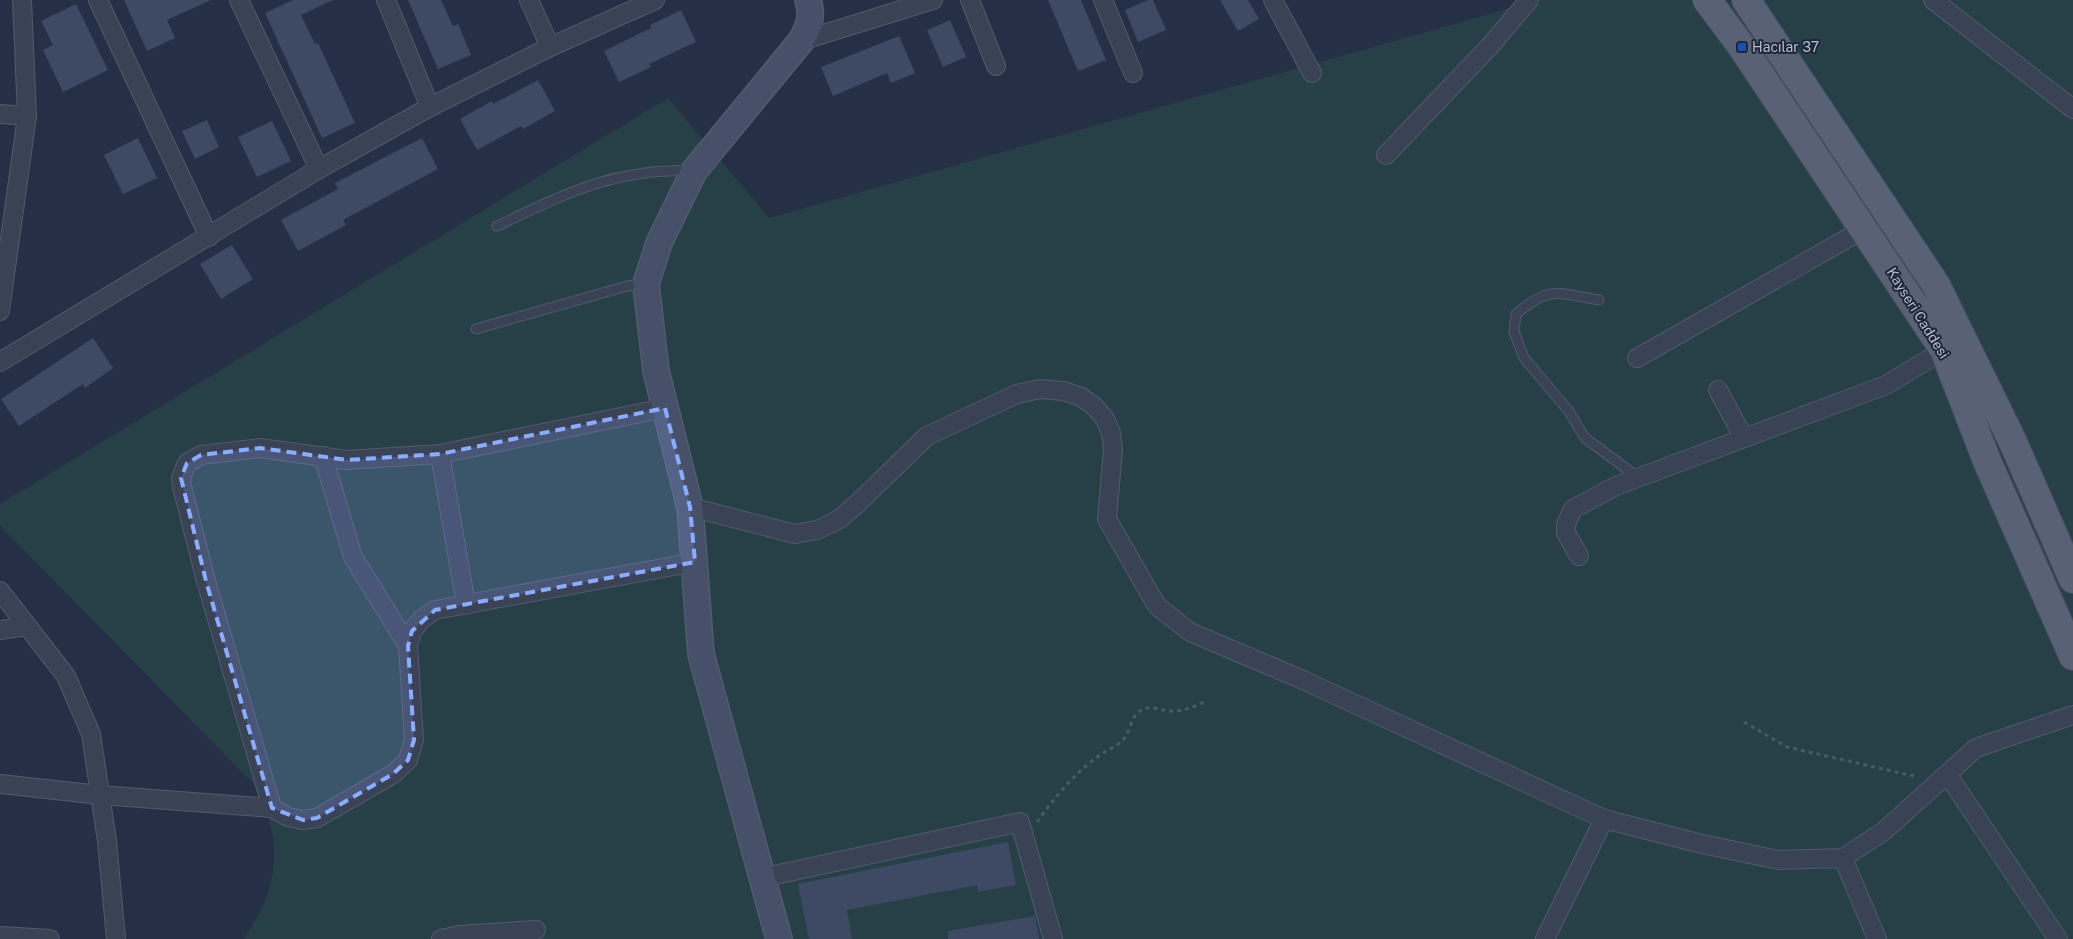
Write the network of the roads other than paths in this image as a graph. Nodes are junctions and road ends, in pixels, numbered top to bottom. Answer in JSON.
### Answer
{"nodes":[{"id":1,"x":22,"y":0,"type":"edge"},
{"id":2,"x":98,"y":0,"type":"edge"},
{"id":3,"x":239,"y":0,"type":"edge"},
{"id":4,"x":386,"y":0,"type":"edge"},
{"id":5,"x":529,"y":0,"type":"edge"},
{"id":6,"x":655,"y":0,"type":"edge"},
{"id":7,"x":808,"y":0,"type":"edge"},
{"id":8,"x":933,"y":0,"type":"edge"},
{"id":9,"x":970,"y":0,"type":"edge"},
{"id":10,"x":1103,"y":0,"type":"edge"},
{"id":11,"x":1273,"y":0,"type":"edge"},
{"id":12,"x":1529,"y":0,"type":"edge"},
{"id":13,"x":1707,"y":0,"type":"edge"},
{"id":14,"x":1746,"y":0,"type":"edge"},
{"id":15,"x":1932,"y":0,"type":"edge"},
{"id":16,"x":801,"y":41,"type":"junction"},
{"id":17,"x":550,"y":47,"type":"junction"},
{"id":18,"x":996,"y":66,"type":"dead end"},
{"id":19,"x":1133,"y":73,"type":"dead end"},
{"id":20,"x":1312,"y":73,"type":"dead end"},
{"id":21,"x":430,"y":107,"type":"junction"},
{"id":22,"x":2073,"y":109,"type":"edge"},
{"id":23,"x":0,"y":114,"type":"edge"},
{"id":24,"x":27,"y":116,"type":"junction"},
{"id":25,"x":1386,"y":155,"type":"dead end"},
{"id":26,"x":319,"y":169,"type":"junction"},
{"id":27,"x":694,"y":171,"type":"junction"},
{"id":28,"x":497,"y":226,"type":"dead end"},
{"id":29,"x":1864,"y":229,"type":"junction"},
{"id":30,"x":209,"y":237,"type":"junction"},
{"id":31,"x":646,"y":284,"type":"junction"},
{"id":32,"x":1599,"y":300,"type":"dead end"},
{"id":33,"x":0,"y":311,"type":"edge"},
{"id":34,"x":476,"y":328,"type":"dead end"},
{"id":35,"x":1944,"y":350,"type":"junction"},
{"id":36,"x":1637,"y":358,"type":"dead end"},
{"id":37,"x":0,"y":362,"type":"edge"},
{"id":38,"x":1718,"y":390,"type":"dead end"},
{"id":39,"x":665,"y":408,"type":"junction"},
{"id":40,"x":1744,"y":438,"type":"junction"},
{"id":41,"x":440,"y":454,"type":"junction"},
{"id":42,"x":323,"y":456,"type":"junction"},
{"id":43,"x":1639,"y":478,"type":"junction"},
{"id":44,"x":690,"y":508,"type":"junction"},
{"id":45,"x":1579,"y":556,"type":"dead end"},
{"id":46,"x":695,"y":562,"type":"junction"},
{"id":47,"x":2073,"y":579,"type":"edge"},
{"id":48,"x":0,"y":591,"type":"edge"},
{"id":49,"x":466,"y":605,"type":"junction"},
{"id":50,"x":27,"y":626,"type":"junction"},
{"id":51,"x":0,"y":630,"type":"edge"},
{"id":52,"x":408,"y":646,"type":"junction"},
{"id":53,"x":2073,"y":656,"type":"edge"},
{"id":54,"x":2073,"y":714,"type":"edge"},
{"id":55,"x":1942,"y":778,"type":"junction"},
{"id":56,"x":0,"y":784,"type":"edge"},
{"id":57,"x":100,"y":795,"type":"junction"},
{"id":58,"x":272,"y":808,"type":"junction"},
{"id":59,"x":1604,"y":819,"type":"junction"},
{"id":60,"x":1843,"y":858,"type":"junction"},
{"id":61,"x":761,"y":878,"type":"junction"},
{"id":62,"x":536,"y":930,"type":"dead end"},
{"id":63,"x":0,"y":936,"type":"edge"},
{"id":64,"x":50,"y":939,"type":"edge"},
{"id":65,"x":116,"y":939,"type":"edge"},
{"id":66,"x":441,"y":939,"type":"edge"},
{"id":67,"x":779,"y":939,"type":"edge"},
{"id":68,"x":1053,"y":939,"type":"edge"},
{"id":69,"x":1545,"y":939,"type":"edge"},
{"id":70,"x":1877,"y":939,"type":"edge"},
{"id":71,"x":2058,"y":939,"type":"edge"}],
"edges":[{"from":1,"to":24,"type":"street"},
{"from":2,"to":30,"type":"street"},
{"from":3,"to":26,"type":"street"},
{"from":4,"to":21,"type":"street"},
{"from":5,"to":17,"type":"street"},
{"from":6,"to":17,"type":"street"},
{"from":7,"to":16,"type":"street"},
{"from":8,"to":16,"type":"street"},
{"from":9,"to":18,"type":"street"},
{"from":10,"to":19,"type":"street"},
{"from":11,"to":20,"type":"street"},
{"from":12,"to":25,"type":"street"},
{"from":13,"to":29,"type":"main road","name":"Kayseri Caddesi"},
{"from":14,"to":47,"type":"main road","name":"Kayseri Caddesi"},
{"from":15,"to":22,"type":"street"},
{"from":16,"to":27,"type":"street"},
{"from":17,"to":21,"type":"street"},
{"from":21,"to":26,"type":"street"},
{"from":23,"to":24,"type":"street"},
{"from":24,"to":33,"type":"street"},
{"from":26,"to":30,"type":"street"},
{"from":27,"to":28,"type":"lane"},
{"from":27,"to":31,"type":"street"},
{"from":29,"to":35,"type":"main road","name":"Kayseri Caddesi"},
{"from":29,"to":36,"type":"street"},
{"from":30,"to":37,"type":"street"},
{"from":31,"to":34,"type":"lane"},
{"from":31,"to":39,"type":"street"},
{"from":32,"to":43,"type":"lane"},
{"from":35,"to":40,"type":"street"},
{"from":35,"to":53,"type":"main road","name":"Kayseri Caddesi"},
{"from":38,"to":40,"type":"street"},
{"from":39,"to":41,"type":"street"},
{"from":39,"to":44,"type":"street"},
{"from":40,"to":43,"type":"street"},
{"from":41,"to":42,"type":"street"},
{"from":41,"to":49,"type":"street"},
{"from":42,"to":52,"type":"street"},
{"from":42,"to":58,"type":"street"},
{"from":43,"to":45,"type":"street"},
{"from":44,"to":46,"type":"street"},
{"from":44,"to":59,"type":"street"},
{"from":46,"to":49,"type":"street"},
{"from":46,"to":61,"type":"street"},
{"from":48,"to":50,"type":"street"},
{"from":49,"to":52,"type":"street"},
{"from":50,"to":51,"type":"street"},
{"from":50,"to":57,"type":"street"},
{"from":52,"to":58,"type":"street"},
{"from":54,"to":55,"type":"street"},
{"from":55,"to":60,"type":"street"},
{"from":55,"to":71,"type":"street"},
{"from":56,"to":57,"type":"street"},
{"from":57,"to":58,"type":"street"},
{"from":57,"to":65,"type":"street"},
{"from":59,"to":60,"type":"street"},
{"from":59,"to":69,"type":"street"},
{"from":60,"to":70,"type":"street"},
{"from":61,"to":67,"type":"street"},
{"from":61,"to":68,"type":"street"},
{"from":62,"to":66,"type":"street"},
{"from":63,"to":64,"type":"street"}]}
